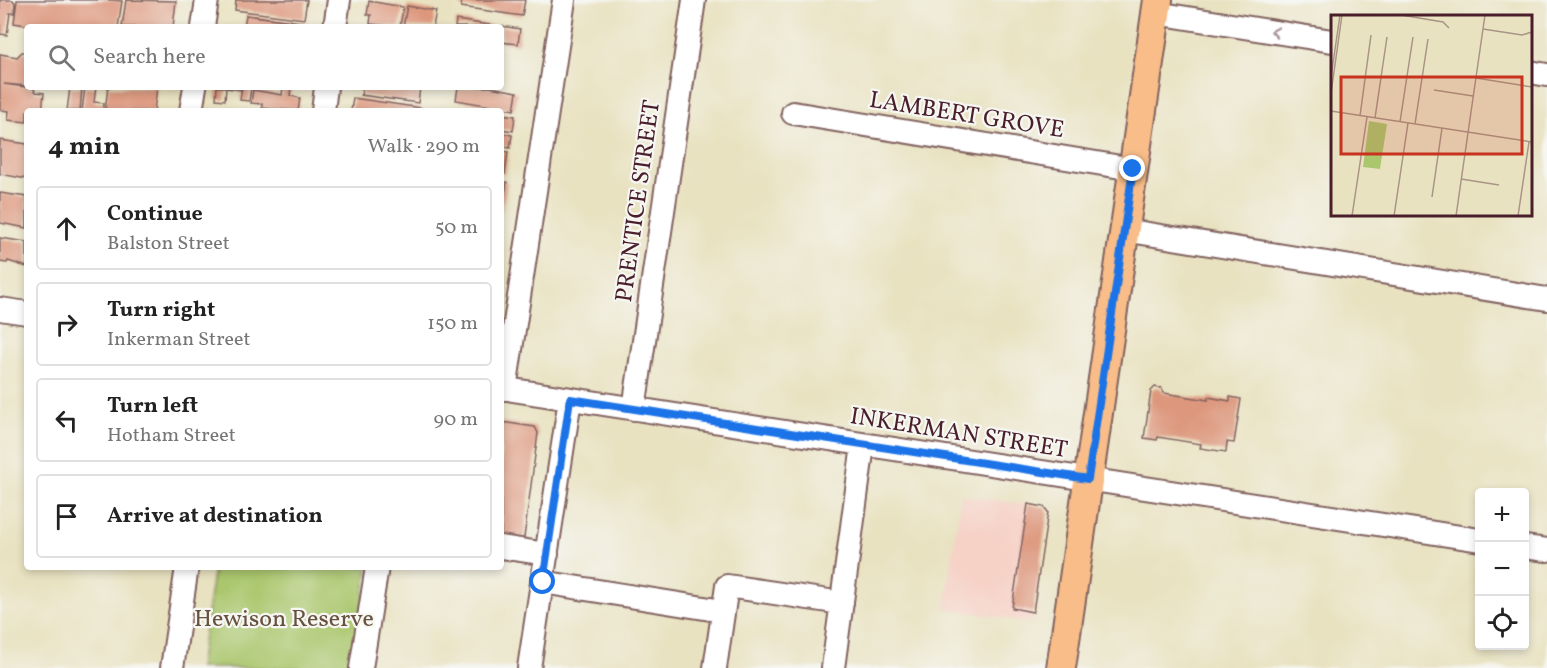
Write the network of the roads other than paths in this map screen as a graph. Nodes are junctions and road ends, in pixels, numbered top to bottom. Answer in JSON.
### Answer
{"nodes":[{"id":1,"x":207,"y":0,"type":"edge"},
{"id":2,"x":339,"y":0,"type":"edge"},
{"id":3,"x":564,"y":0,"type":"edge"},
{"id":4,"x":693,"y":0,"type":"edge"},
{"id":5,"x":1157,"y":7,"type":"edge"},
{"id":6,"x":203,"y":24,"type":"edge"},
{"id":7,"x":335,"y":24,"type":"edge"},
{"id":8,"x":1331,"y":41,"type":"edge"},
{"id":9,"x":1532,"y":72,"type":"edge"},
{"id":10,"x":1547,"y":75,"type":"edge"},
{"id":11,"x":194,"y":90,"type":"edge"},
{"id":12,"x":326,"y":90,"type":"edge"},
{"id":13,"x":192,"y":108,"type":"edge"},
{"id":14,"x":323,"y":108,"type":"edge"},
{"id":15,"x":793,"y":113,"type":"dead end"},
{"id":16,"x":1133,"y":169,"type":"junction"},
{"id":17,"x":1124,"y":230,"type":"junction"},
{"id":18,"x":1547,"y":299,"type":"edge"},
{"id":19,"x":0,"y":309,"type":"edge"},
{"id":20,"x":24,"y":313,"type":"edge"},
{"id":21,"x":504,"y":383,"type":"edge"},
{"id":22,"x":504,"y":389,"type":"edge"},
{"id":23,"x":570,"y":399,"type":"junction"},
{"id":24,"x":634,"y":409,"type":"junction"},
{"id":25,"x":863,"y":445,"type":"junction"},
{"id":26,"x":1088,"y":479,"type":"junction"},
{"id":27,"x":1475,"y":539,"type":"edge"},
{"id":28,"x":504,"y":547,"type":"edge"},
{"id":29,"x":1529,"y":548,"type":"edge"},
{"id":30,"x":1547,"y":550,"type":"edge"},
{"id":31,"x":547,"y":554,"type":"junction"},
{"id":32,"x":187,"y":570,"type":"edge"},
{"id":33,"x":377,"y":570,"type":"edge"},
{"id":34,"x":543,"y":582,"type":"junction"},
{"id":35,"x":842,"y":603,"type":"junction"},
{"id":36,"x":723,"y":611,"type":"junction"},
{"id":37,"x":172,"y":668,"type":"edge"},
{"id":38,"x":361,"y":668,"type":"edge"},
{"id":39,"x":529,"y":668,"type":"edge"},
{"id":40,"x":715,"y":668,"type":"edge"},
{"id":41,"x":833,"y":668,"type":"edge"},
{"id":42,"x":1061,"y":668,"type":"edge"}],
"edges":[{"from":1,"to":6,"type":"street"},
{"from":2,"to":7,"type":"street"},
{"from":3,"to":21,"type":"street"},
{"from":4,"to":24,"type":"street","name":"PRENTICE STREET"},
{"from":8,"to":5,"type":"street","one_way":true},
{"from":5,"to":16,"type":"main road"},
{"from":9,"to":10,"type":"street"},
{"from":11,"to":13,"type":"street"},
{"from":12,"to":14,"type":"street"},
{"from":15,"to":16,"type":"street","name":"LAMBERT GROVE"},
{"from":16,"to":17,"type":"main road"},
{"from":17,"to":18,"type":"street"},
{"from":17,"to":26,"type":"main road"},
{"from":19,"to":20,"type":"street"},
{"from":22,"to":23,"type":"street","name":"INKERMAN STREET"},
{"from":23,"to":24,"type":"street","name":"INKERMAN STREET"},
{"from":23,"to":31,"type":"street"},
{"from":24,"to":25,"type":"street","name":"INKERMAN STREET"},
{"from":25,"to":26,"type":"street","name":"INKERMAN STREET"},
{"from":25,"to":35,"type":"street"},
{"from":26,"to":27,"type":"street","name":"INKERMAN STREET"},
{"from":26,"to":42,"type":"main road"},
{"from":28,"to":31,"type":"street"},
{"from":29,"to":30,"type":"street"},
{"from":31,"to":34,"type":"street"},
{"from":32,"to":37,"type":"street"},
{"from":33,"to":38,"type":"street"},
{"from":34,"to":36,"type":"street"},
{"from":34,"to":39,"type":"street"},
{"from":35,"to":36,"type":"street"},
{"from":35,"to":41,"type":"street"},
{"from":36,"to":40,"type":"street"}]}
